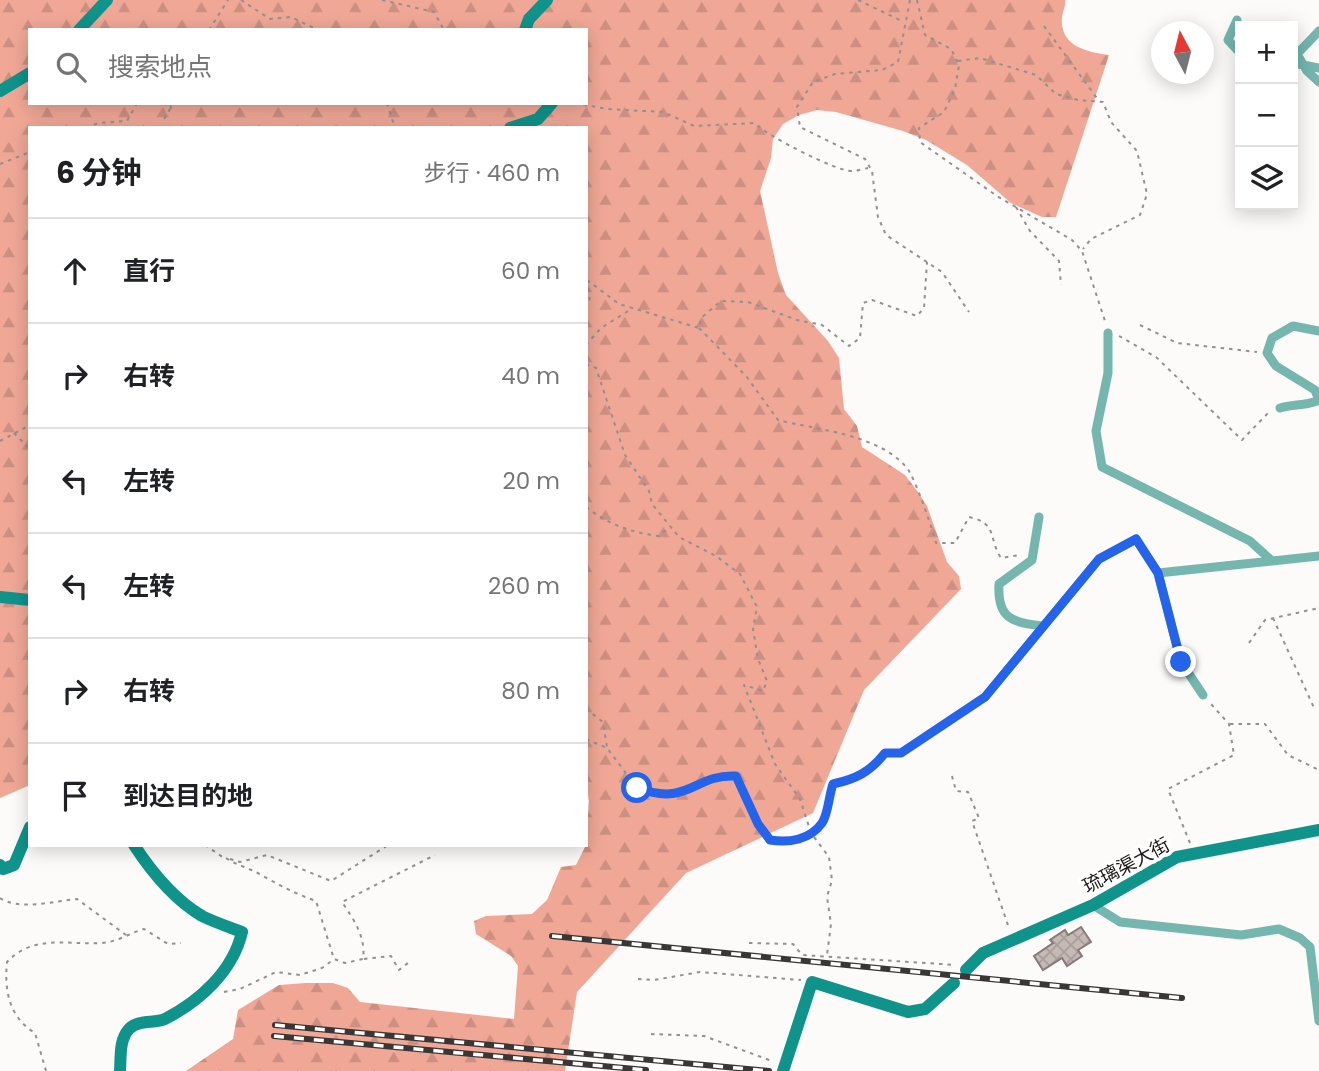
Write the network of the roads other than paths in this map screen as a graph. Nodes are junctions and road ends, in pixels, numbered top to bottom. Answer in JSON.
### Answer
{"nodes":[{"id":1,"x":107,"y":0,"type":"edge"},
{"id":2,"x":547,"y":0,"type":"edge"},
{"id":3,"x":1235,"y":24,"type":"edge"},
{"id":4,"x":81,"y":28,"type":"edge"},
{"id":5,"x":527,"y":28,"type":"edge"},
{"id":6,"x":1319,"y":31,"type":"edge"},
{"id":7,"x":1235,"y":47,"type":"edge"},
{"id":8,"x":1298,"y":64,"type":"edge"},
{"id":9,"x":1303,"y":65,"type":"junction"},
{"id":10,"x":1319,"y":68,"type":"edge"},
{"id":11,"x":28,"y":74,"type":"edge"},
{"id":12,"x":1319,"y":82,"type":"edge"},
{"id":13,"x":0,"y":91,"type":"edge"},
{"id":14,"x":550,"y":105,"type":"edge"},
{"id":15,"x":516,"y":126,"type":"edge"},
{"id":16,"x":1319,"y":331,"type":"edge"},
{"id":17,"x":1108,"y":333,"type":"road end"},
{"id":18,"x":1280,"y":408,"type":"road end"},
{"id":19,"x":1039,"y":517,"type":"dead end"},
{"id":20,"x":1319,"y":556,"type":"edge"},
{"id":21,"x":1272,"y":561,"type":"junction"},
{"id":22,"x":1158,"y":573,"type":"junction"},
{"id":23,"x":0,"y":597,"type":"edge"},
{"id":24,"x":28,"y":600,"type":"edge"},
{"id":25,"x":1043,"y":626,"type":"junction"},
{"id":26,"x":1203,"y":695,"type":"road end"},
{"id":27,"x":985,"y":697,"type":"road end"},
{"id":28,"x":1319,"y":830,"type":"edge"},
{"id":29,"x":28,"y":832,"type":"edge"},
{"id":30,"x":136,"y":847,"type":"edge"},
{"id":31,"x":0,"y":865,"type":"edge"},
{"id":32,"x":1093,"y":905,"type":"junction"},
{"id":33,"x":968,"y":968,"type":"road end"},
{"id":34,"x":954,"y":983,"type":"dead end"},
{"id":35,"x":1319,"y":1021,"type":"edge"},
{"id":36,"x":784,"y":1068,"type":"edge"},
{"id":37,"x":120,"y":1071,"type":"edge"}],
"edges":[{"from":1,"to":4,"type":"street"},
{"from":2,"to":5,"type":"street"},
{"from":3,"to":7,"type":"street"},
{"from":6,"to":9,"type":"street"},
{"from":8,"to":9,"type":"street"},
{"from":9,"to":10,"type":"street"},
{"from":9,"to":12,"type":"street"},
{"from":11,"to":13,"type":"street"},
{"from":14,"to":15,"type":"street"},
{"from":16,"to":18,"type":"street"},
{"from":17,"to":21,"type":"street"},
{"from":19,"to":25,"type":"street"},
{"from":20,"to":21,"type":"street"},
{"from":21,"to":22,"type":"street"},
{"from":22,"to":25,"type":"street"},
{"from":22,"to":26,"type":"street"},
{"from":23,"to":24,"type":"street"},
{"from":25,"to":27,"type":"street"},
{"from":28,"to":32,"type":"street","name":"琉璃渠大街"},
{"from":29,"to":31,"type":"street"},
{"from":30,"to":37,"type":"street"},
{"from":32,"to":33,"type":"street","name":"琉璃渠大街"},
{"from":32,"to":35,"type":"street"},
{"from":34,"to":36,"type":"street"}]}
